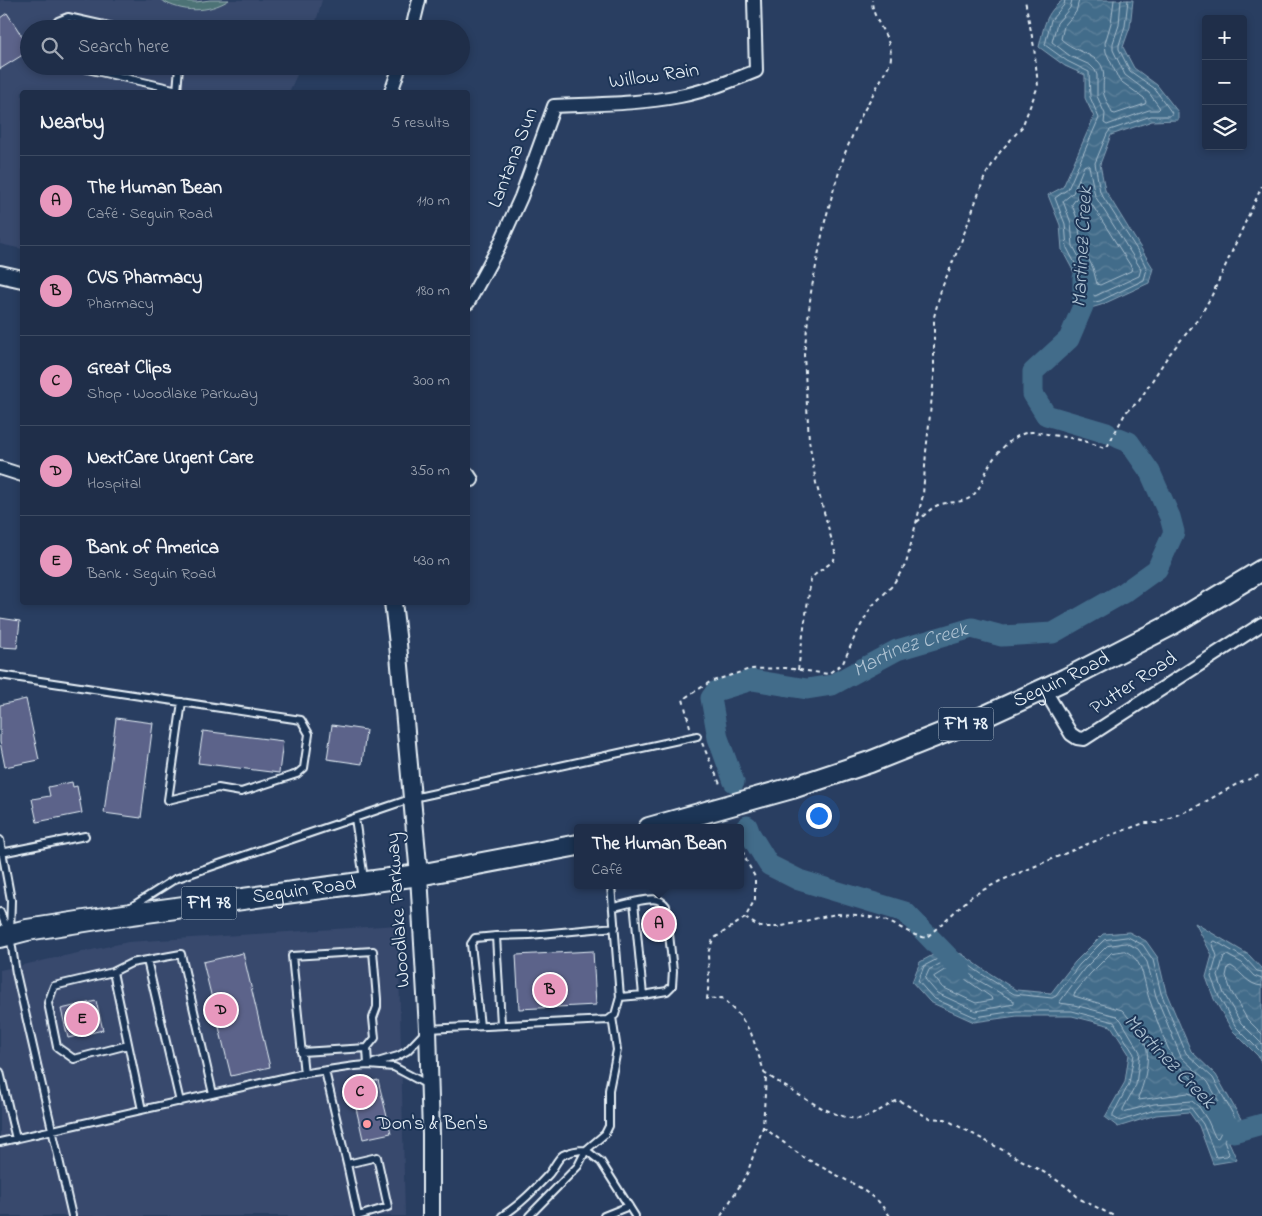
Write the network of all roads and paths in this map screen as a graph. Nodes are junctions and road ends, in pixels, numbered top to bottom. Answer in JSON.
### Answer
{"nodes":[{"id":1,"x":419,"y":0,"type":"edge"},
{"id":2,"x":754,"y":0,"type":"edge"},
{"id":3,"x":872,"y":0,"type":"edge"},
{"id":4,"x":1025,"y":0,"type":"edge"},
{"id":5,"x":60,"y":20,"type":"edge"},
{"id":6,"x":82,"y":20,"type":"edge"},
{"id":7,"x":414,"y":20,"type":"edge"},
{"id":8,"x":111,"y":75,"type":"edge"},
{"id":9,"x":179,"y":75,"type":"edge"},
{"id":10,"x":397,"y":75,"type":"edge"},
{"id":11,"x":174,"y":90,"type":"edge"},
{"id":12,"x":178,"y":90,"type":"edge"},
{"id":13,"x":392,"y":90,"type":"edge"},
{"id":14,"x":554,"y":106,"type":"joint"},
{"id":15,"x":1262,"y":186,"type":"edge"},
{"id":16,"x":0,"y":274,"type":"edge"},
{"id":17,"x":20,"y":279,"type":"edge"},
{"id":18,"x":470,"y":299,"type":"edge"},
{"id":19,"x":0,"y":468,"type":"edge"},
{"id":20,"x":20,"y":474,"type":"edge"},
{"id":21,"x":916,"y":522,"type":"junction"},
{"id":22,"x":1262,"y":570,"type":"edge"},
{"id":23,"x":393,"y":605,"type":"edge"},
{"id":24,"x":1262,"y":624,"type":"edge"},
{"id":25,"x":798,"y":670,"type":"junction"},
{"id":26,"x":0,"y":675,"type":"edge"},
{"id":27,"x":1044,"y":688,"type":"junction"},
{"id":28,"x":182,"y":702,"type":"junction"},
{"id":29,"x":697,"y":736,"type":"junction"},
{"id":30,"x":1262,"y":774,"type":"edge"},
{"id":31,"x":720,"y":784,"type":"dead end"},
{"id":32,"x":413,"y":798,"type":"junction"},
{"id":33,"x":355,"y":818,"type":"junction"},
{"id":34,"x":663,"y":824,"type":"edge"},
{"id":35,"x":85,"y":836,"type":"dead end"},
{"id":36,"x":0,"y":840,"type":"edge"},
{"id":37,"x":574,"y":846,"type":"edge"},
{"id":38,"x":2,"y":853,"type":"edge"},
{"id":39,"x":744,"y":855,"type":"edge"},
{"id":40,"x":419,"y":875,"type":"junction"},
{"id":41,"x":365,"y":882,"type":"junction"},
{"id":42,"x":612,"y":889,"type":"edge"},
{"id":43,"x":634,"y":902,"type":"junction"},
{"id":44,"x":614,"y":907,"type":"junction"},
{"id":45,"x":0,"y":912,"type":"edge"},
{"id":46,"x":118,"y":916,"type":"junction"},
{"id":47,"x":745,"y":918,"type":"junction"},
{"id":48,"x":615,"y":927,"type":"junction"},
{"id":49,"x":5,"y":936,"type":"edge"},
{"id":50,"x":496,"y":936,"type":"junction"},
{"id":51,"x":147,"y":960,"type":"junction"},
{"id":52,"x":113,"y":972,"type":"junction"},
{"id":53,"x":643,"y":995,"type":"junction"},
{"id":54,"x":620,"y":997,"type":"junction"},
{"id":55,"x":612,"y":1017,"type":"junction"},
{"id":56,"x":500,"y":1024,"type":"junction"},
{"id":57,"x":480,"y":1026,"type":"junction"},
{"id":58,"x":428,"y":1029,"type":"junction"},
{"id":59,"x":128,"y":1045,"type":"junction"},
{"id":60,"x":367,"y":1048,"type":"junction"},
{"id":61,"x":301,"y":1052,"type":"junction"},
{"id":62,"x":368,"y":1065,"type":"junction"},
{"id":63,"x":325,"y":1070,"type":"junction"},
{"id":64,"x":0,"y":1072,"type":"edge"},
{"id":65,"x":764,"y":1073,"type":"junction"},
{"id":66,"x":304,"y":1074,"type":"junction"},
{"id":67,"x":430,"y":1085,"type":"junction"},
{"id":68,"x":213,"y":1094,"type":"junction"},
{"id":69,"x":180,"y":1102,"type":"junction"},
{"id":70,"x":9,"y":1109,"type":"junction"},
{"id":71,"x":142,"y":1110,"type":"junction"},
{"id":72,"x":0,"y":1111,"type":"edge"},
{"id":73,"x":764,"y":1127,"type":"junction"},
{"id":74,"x":52,"y":1131,"type":"junction"},
{"id":75,"x":16,"y":1139,"type":"junction"},
{"id":76,"x":0,"y":1142,"type":"edge"},
{"id":77,"x":586,"y":1150,"type":"junction"},
{"id":78,"x":346,"y":1164,"type":"junction"},
{"id":79,"x":629,"y":1206,"type":"junction"},
{"id":80,"x":72,"y":1216,"type":"edge"},
{"id":81,"x":358,"y":1216,"type":"edge"},
{"id":82,"x":431,"y":1216,"type":"edge"},
{"id":83,"x":502,"y":1216,"type":"edge"},
{"id":84,"x":529,"y":1216,"type":"edge"},
{"id":85,"x":604,"y":1216,"type":"edge"},
{"id":86,"x":635,"y":1216,"type":"edge"},
{"id":87,"x":722,"y":1216,"type":"edge"},
{"id":88,"x":890,"y":1216,"type":"edge"},
{"id":89,"x":1114,"y":1216,"type":"edge"}],
"edges":[{"from":1,"to":7,"type":"street"},
{"from":2,"to":14,"type":"street","name":"Willow Rain"},
{"from":3,"to":25,"type":"path"},
{"from":4,"to":21,"type":"path"},
{"from":5,"to":6,"type":"lane"},
{"from":8,"to":11,"type":"lane"},
{"from":9,"to":12,"type":"lane"},
{"from":10,"to":13,"type":"street"},
{"from":14,"to":18,"type":"street","name":"Lantana Sun"},
{"from":15,"to":21,"type":"path"},
{"from":16,"to":17,"type":"street"},
{"from":19,"to":20,"type":"street"},
{"from":21,"to":25,"type":"path"},
{"from":22,"to":27,"type":"main road","name":"Seguin Road","number":"FM 78"},
{"from":23,"to":32,"type":"street","name":"Woodlake Parkway"},
{"from":24,"to":27,"type":"street","name":"Putter Road"},
{"from":25,"to":29,"type":"path"},
{"from":26,"to":28,"type":"lane"},
{"from":27,"to":34,"type":"main road","name":"Seguin Road","number":"FM 78"},
{"from":28,"to":28,"type":"lane"},
{"from":29,"to":31,"type":"path"},
{"from":29,"to":32,"type":"lane"},
{"from":30,"to":47,"type":"path"},
{"from":32,"to":33,"type":"lane"},
{"from":32,"to":40,"type":"street","name":"Woodlake Parkway"},
{"from":33,"to":41,"type":"lane"},
{"from":33,"to":46,"type":"lane"},
{"from":35,"to":38,"type":"lane"},
{"from":36,"to":38,"type":"lane"},
{"from":37,"to":40,"type":"main road","name":"Seguin Road","number":"FM 78"},
{"from":38,"to":49,"type":"lane"},
{"from":39,"to":47,"type":"path"},
{"from":40,"to":41,"type":"main road","name":"Seguin Road","number":"FM 78"},
{"from":40,"to":58,"type":"street","name":"Woodlake Parkway"},
{"from":41,"to":46,"type":"main road","name":"Seguin Road","number":"FM 78"},
{"from":42,"to":44,"type":"lane"},
{"from":43,"to":44,"type":"lane"},
{"from":43,"to":53,"type":"lane"},
{"from":43,"to":53,"type":"lane"},
{"from":44,"to":48,"type":"lane"},
{"from":45,"to":49,"type":"lane"},
{"from":46,"to":49,"type":"main road","name":"Seguin Road","number":"FM 78"},
{"from":47,"to":65,"type":"path"},
{"from":48,"to":50,"type":"lane"},
{"from":48,"to":54,"type":"lane"},
{"from":49,"to":74,"type":"lane"},
{"from":50,"to":56,"type":"lane"},
{"from":50,"to":57,"type":"lane"},
{"from":51,"to":52,"type":"lane"},
{"from":51,"to":68,"type":"lane"},
{"from":51,"to":69,"type":"lane"},
{"from":52,"to":59,"type":"lane"},
{"from":52,"to":59,"type":"lane"},
{"from":53,"to":54,"type":"lane"},
{"from":54,"to":55,"type":"lane"},
{"from":55,"to":56,"type":"lane"},
{"from":55,"to":77,"type":"lane"},
{"from":56,"to":57,"type":"lane"},
{"from":57,"to":58,"type":"lane"},
{"from":58,"to":62,"type":"lane"},
{"from":58,"to":67,"type":"street","name":"Woodlake Parkway"},
{"from":59,"to":71,"type":"lane"},
{"from":60,"to":61,"type":"lane"},
{"from":60,"to":61,"type":"lane"},
{"from":60,"to":62,"type":"lane"},
{"from":61,"to":66,"type":"lane"},
{"from":62,"to":63,"type":"lane"},
{"from":62,"to":67,"type":"lane"},
{"from":63,"to":66,"type":"lane"},
{"from":63,"to":78,"type":"lane"},
{"from":64,"to":70,"type":"lane"},
{"from":65,"to":73,"type":"path"},
{"from":65,"to":89,"type":"path"},
{"from":66,"to":68,"type":"lane"},
{"from":67,"to":82,"type":"street","name":"Woodlake Parkway"},
{"from":68,"to":69,"type":"lane"},
{"from":69,"to":71,"type":"lane"},
{"from":70,"to":72,"type":"lane"},
{"from":70,"to":75,"type":"lane"},
{"from":71,"to":74,"type":"lane"},
{"from":73,"to":87,"type":"path"},
{"from":73,"to":88,"type":"path"},
{"from":74,"to":75,"type":"lane"},
{"from":74,"to":80,"type":"lane"},
{"from":75,"to":76,"type":"lane"},
{"from":77,"to":79,"type":"lane"},
{"from":77,"to":83,"type":"lane"},
{"from":77,"to":84,"type":"lane"},
{"from":78,"to":81,"type":"lane"},
{"from":78,"to":81,"type":"lane"},
{"from":79,"to":85,"type":"lane"},
{"from":79,"to":86,"type":"lane"}]}
